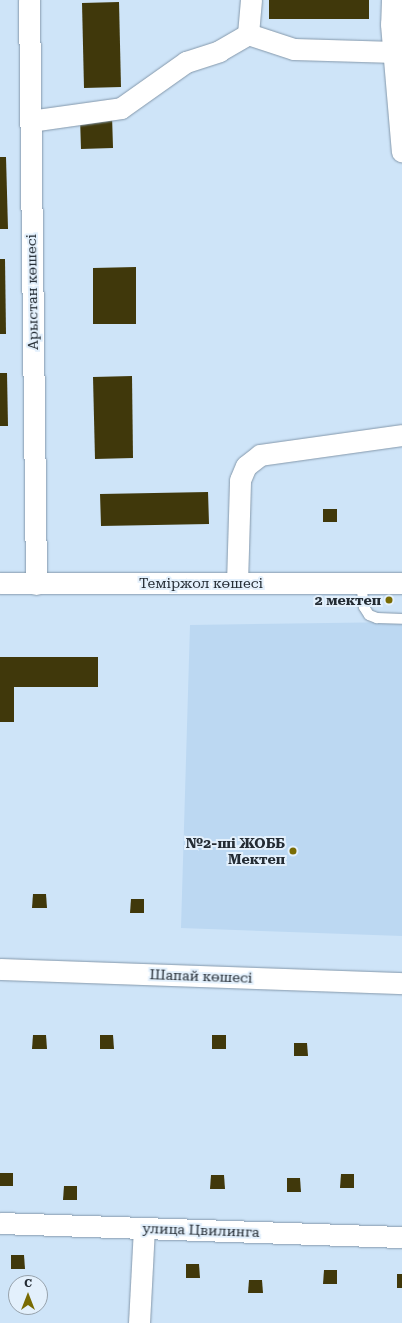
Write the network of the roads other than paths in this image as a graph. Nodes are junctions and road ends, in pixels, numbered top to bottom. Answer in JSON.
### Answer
{"nodes":[{"id":1,"x":29,"y":0,"type":"edge"},
{"id":2,"x":251,"y":0,"type":"edge"},
{"id":3,"x":392,"y":0,"type":"edge"},
{"id":4,"x":248,"y":34,"type":"junction"},
{"id":5,"x":395,"y":52,"type":"junction"},
{"id":6,"x":30,"y":121,"type":"junction"},
{"id":7,"x":402,"y":152,"type":"edge"},
{"id":8,"x":402,"y":435,"type":"edge"},
{"id":9,"x":0,"y":583,"type":"edge"},
{"id":10,"x":237,"y":583,"type":"junction"},
{"id":11,"x":360,"y":583,"type":"junction"},
{"id":12,"x":402,"y":583,"type":"edge"},
{"id":13,"x":36,"y":584,"type":"junction"},
{"id":14,"x":402,"y":619,"type":"edge"},
{"id":15,"x":0,"y":969,"type":"edge"},
{"id":16,"x":402,"y":983,"type":"edge"},
{"id":17,"x":0,"y":1223,"type":"edge"},
{"id":18,"x":144,"y":1228,"type":"junction"},
{"id":19,"x":402,"y":1237,"type":"edge"},
{"id":20,"x":139,"y":1323,"type":"edge"}],
"edges":[{"from":1,"to":6,"type":"street","name":"Арыстан көшесі"},
{"from":2,"to":4,"type":"street"},
{"from":3,"to":5,"type":"street"},
{"from":4,"to":5,"type":"street"},
{"from":4,"to":6,"type":"street"},
{"from":5,"to":7,"type":"street"},
{"from":6,"to":13,"type":"street","name":"Арыстан көшесі"},
{"from":8,"to":10,"type":"street"},
{"from":9,"to":13,"type":"street","name":"Теміржол көшесі"},
{"from":10,"to":11,"type":"street","name":"Теміржол көшесі"},
{"from":10,"to":13,"type":"street","name":"Теміржол көшесі"},
{"from":11,"to":12,"type":"street","name":"Теміржол көшесі"},
{"from":11,"to":14,"type":"lane"},
{"from":15,"to":16,"type":"street","name":"Шапай көшесі"},
{"from":17,"to":18,"type":"street","name":"улица Цвилинга"},
{"from":18,"to":19,"type":"street","name":"улица Цвилинга"},
{"from":18,"to":20,"type":"street"}]}
